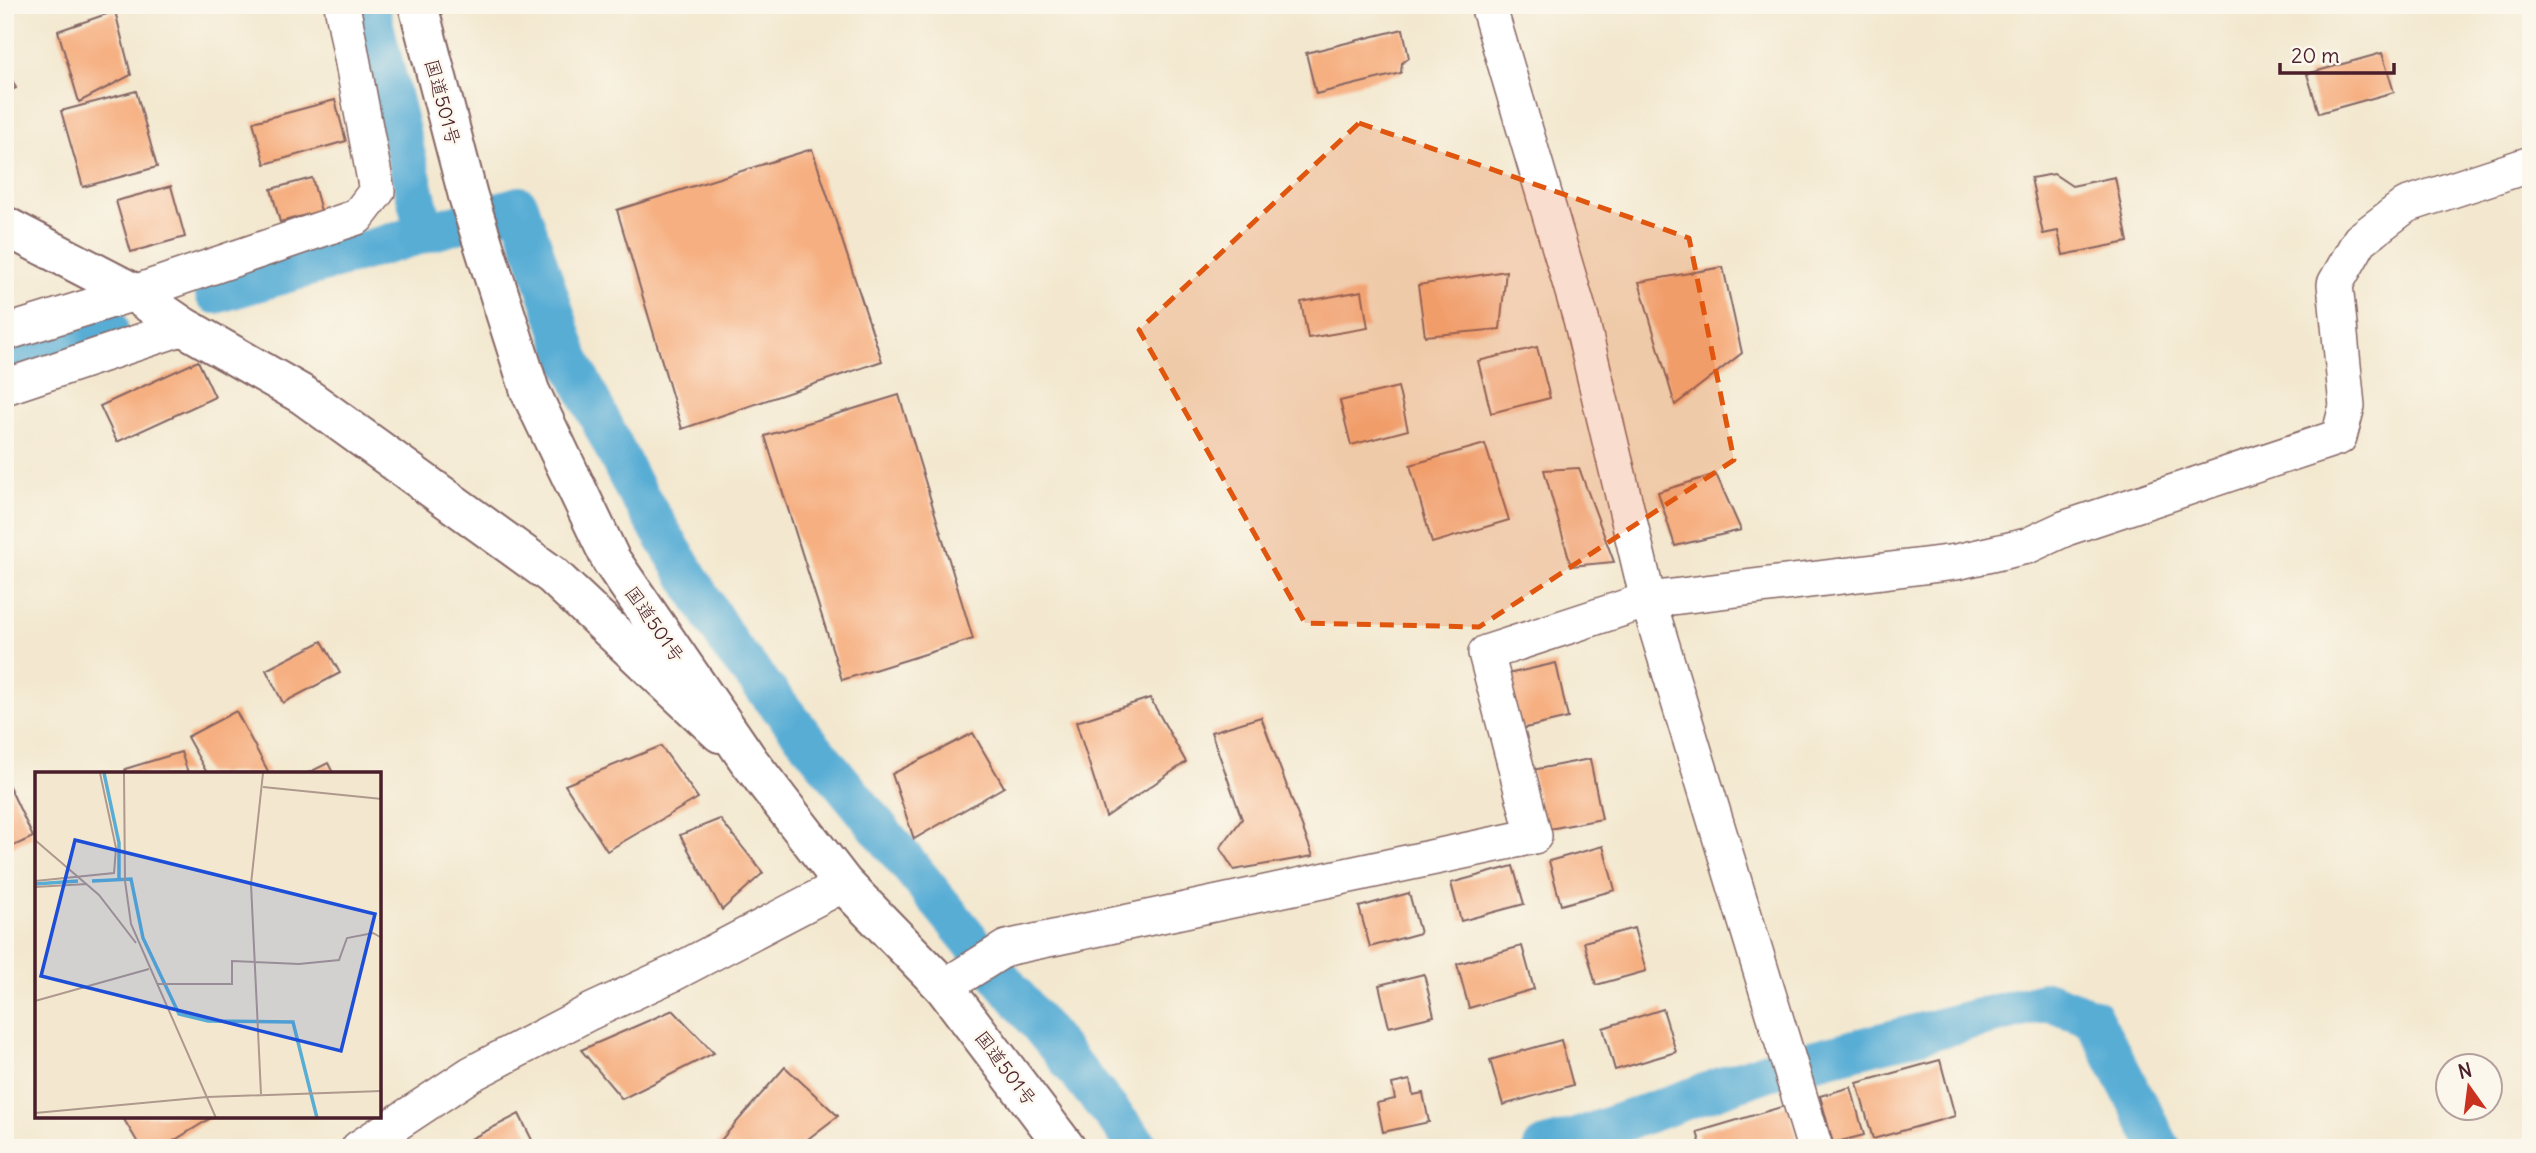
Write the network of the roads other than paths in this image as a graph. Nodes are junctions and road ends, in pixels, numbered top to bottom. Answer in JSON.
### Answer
{"nodes":[{"id":1,"x":342,"y":5,"type":"edge"},
{"id":2,"x":418,"y":5,"type":"edge"},
{"id":3,"x":1488,"y":5,"type":"edge"},
{"id":4,"x":2531,"y":164,"type":"edge"},
{"id":5,"x":5,"y":226,"type":"edge"},
{"id":6,"x":134,"y":293,"type":"junction"},
{"id":7,"x":184,"y":327,"type":"junction"},
{"id":8,"x":5,"y":333,"type":"edge"},
{"id":9,"x":5,"y":387,"type":"edge"},
{"id":10,"x":1648,"y":600,"type":"junction"},
{"id":11,"x":749,"y":761,"type":"junction"},
{"id":12,"x":844,"y":884,"type":"junction"},
{"id":13,"x":956,"y":979,"type":"junction"},
{"id":14,"x":359,"y":1148,"type":"edge"},
{"id":15,"x":1066,"y":1148,"type":"edge"},
{"id":16,"x":1815,"y":1148,"type":"edge"}],
"edges":[{"from":1,"to":6,"type":"street"},
{"from":2,"to":11,"type":"main road","name":"国道501号"},
{"from":3,"to":10,"type":"street"},
{"from":4,"to":10,"type":"street"},
{"from":5,"to":6,"type":"main road"},
{"from":6,"to":7,"type":"main road"},
{"from":6,"to":8,"type":"street"},
{"from":7,"to":9,"type":"street"},
{"from":7,"to":11,"type":"main road"},
{"from":10,"to":13,"type":"street"},
{"from":10,"to":16,"type":"street"},
{"from":11,"to":12,"type":"main road","name":"国道501号"},
{"from":12,"to":13,"type":"main road","name":"国道501号"},
{"from":12,"to":14,"type":"street"},
{"from":13,"to":15,"type":"main road","name":"国道501号"}]}
